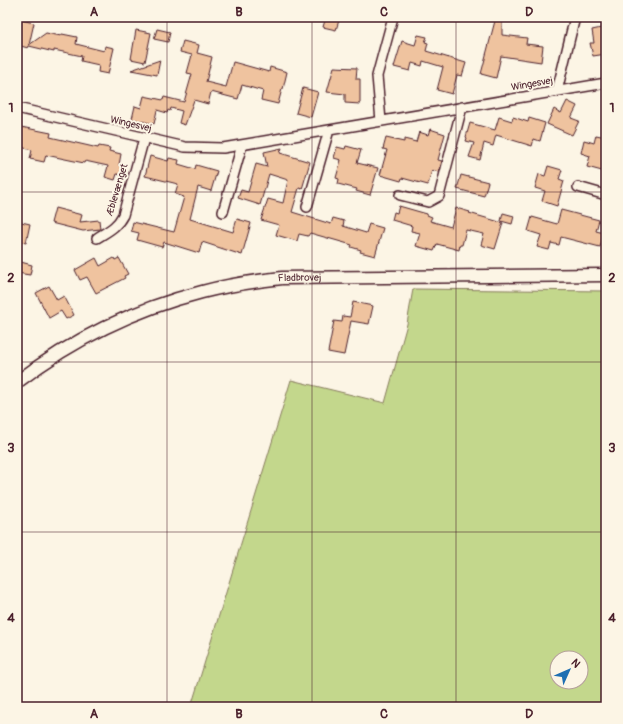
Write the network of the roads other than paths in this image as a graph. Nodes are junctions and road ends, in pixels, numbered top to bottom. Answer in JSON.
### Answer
{"nodes":[{"id":1,"x":394,"y":17,"type":"edge"},
{"id":2,"x":575,"y":17,"type":"edge"},
{"id":3,"x":606,"y":83,"type":"edge"},
{"id":4,"x":557,"y":91,"type":"junction"},
{"id":5,"x":462,"y":107,"type":"junction"},
{"id":6,"x":17,"y":108,"type":"edge"},
{"id":7,"x":381,"y":121,"type":"junction"},
{"id":8,"x":329,"y":130,"type":"junction"},
{"id":9,"x":144,"y":138,"type":"junction"},
{"id":10,"x":242,"y":145,"type":"junction"},
{"id":11,"x":578,"y":187,"type":"dead end"},
{"id":12,"x":400,"y":195,"type":"dead end"},
{"id":13,"x":606,"y":195,"type":"edge"},
{"id":14,"x":307,"y":207,"type":"dead end"},
{"id":15,"x":223,"y":212,"type":"dead end"},
{"id":16,"x":97,"y":238,"type":"dead end"},
{"id":17,"x":606,"y":275,"type":"edge"},
{"id":18,"x":17,"y":382,"type":"edge"}],
"edges":[{"from":1,"to":7,"type":"street"},
{"from":2,"to":4,"type":"street"},
{"from":3,"to":4,"type":"street","name":"Wingesvej"},
{"from":4,"to":5,"type":"street","name":"Wingesvej"},
{"from":5,"to":7,"type":"street","name":"Wingesvej"},
{"from":5,"to":12,"type":"street"},
{"from":6,"to":9,"type":"street","name":"Wingesvej"},
{"from":7,"to":8,"type":"street","name":"Wingesvej"},
{"from":8,"to":10,"type":"street","name":"Wingesvej"},
{"from":8,"to":14,"type":"street"},
{"from":9,"to":10,"type":"street","name":"Wingesvej"},
{"from":9,"to":16,"type":"street","name":"Æblevænget"},
{"from":10,"to":15,"type":"street"},
{"from":11,"to":13,"type":"street"},
{"from":17,"to":18,"type":"main road","name":"Fladbrovej"}]}
